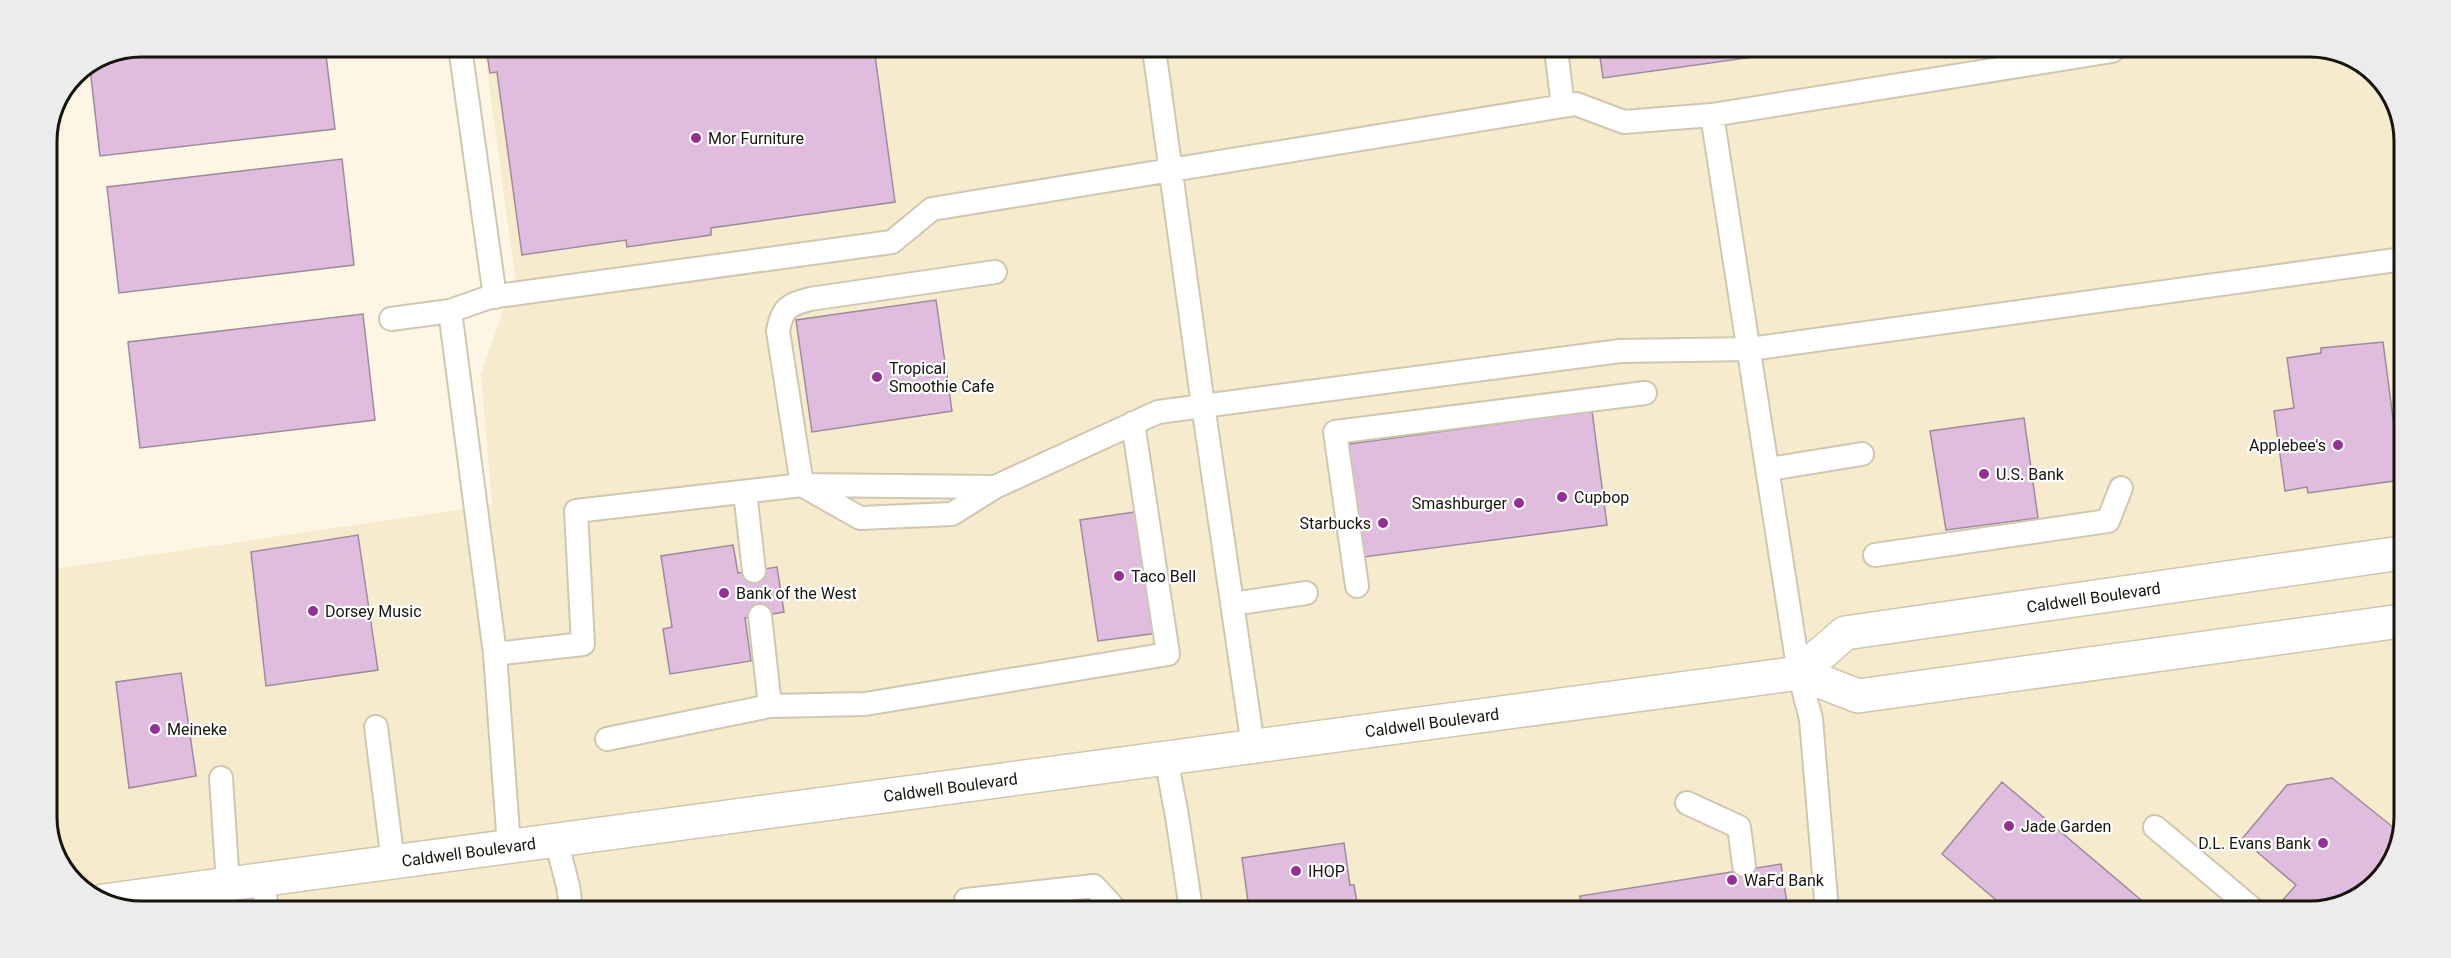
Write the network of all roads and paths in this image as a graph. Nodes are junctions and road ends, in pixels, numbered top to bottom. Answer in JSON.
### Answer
{"nodes":[{"id":1,"x":461,"y":57,"type":"edge"},
{"id":2,"x":1156,"y":57,"type":"edge"},
{"id":3,"x":1557,"y":57,"type":"edge"},
{"id":4,"x":2074,"y":57,"type":"edge"},
{"id":5,"x":1563,"y":106,"type":"junction"},
{"id":6,"x":1712,"y":115,"type":"junction"},
{"id":7,"x":1170,"y":170,"type":"junction"},
{"id":8,"x":2394,"y":260,"type":"edge"},
{"id":9,"x":995,"y":272,"type":"dead end"},
{"id":10,"x":495,"y":297,"type":"junction"},
{"id":11,"x":450,"y":311,"type":"junction"},
{"id":12,"x":391,"y":319,"type":"dead end"},
{"id":13,"x":1750,"y":349,"type":"junction"},
{"id":14,"x":1645,"y":393,"type":"dead end"},
{"id":15,"x":1203,"y":405,"type":"junction"},
{"id":16,"x":1133,"y":423,"type":"junction"},
{"id":17,"x":1862,"y":454,"type":"dead end"},
{"id":18,"x":1769,"y":469,"type":"junction"},
{"id":19,"x":802,"y":485,"type":"junction"},
{"id":20,"x":995,"y":487,"type":"junction"},
{"id":21,"x":2121,"y":488,"type":"dead end"},
{"id":22,"x":745,"y":492,"type":"junction"},
{"id":23,"x":2394,"y":553,"type":"edge"},
{"id":24,"x":1875,"y":555,"type":"dead end"},
{"id":25,"x":754,"y":571,"type":"dead end"},
{"id":26,"x":1357,"y":586,"type":"dead end"},
{"id":27,"x":1306,"y":593,"type":"dead end"},
{"id":28,"x":1232,"y":604,"type":"junction"},
{"id":29,"x":760,"y":616,"type":"dead end"},
{"id":30,"x":2394,"y":622,"type":"edge"},
{"id":31,"x":495,"y":654,"type":"junction"},
{"id":32,"x":1799,"y":673,"type":"junction"},
{"id":33,"x":770,"y":705,"type":"junction"},
{"id":34,"x":376,"y":727,"type":"dead end"},
{"id":35,"x":607,"y":739,"type":"dead end"},
{"id":36,"x":1253,"y":746,"type":"junction"},
{"id":37,"x":1166,"y":758,"type":"junction"},
{"id":38,"x":221,"y":778,"type":"dead end"},
{"id":39,"x":1687,"y":803,"type":"dead end"},
{"id":40,"x":2155,"y":827,"type":"dead end"},
{"id":41,"x":556,"y":840,"type":"junction"},
{"id":42,"x":509,"y":846,"type":"junction"},
{"id":43,"x":393,"y":862,"type":"junction"},
{"id":44,"x":1744,"y":865,"type":"dead end"},
{"id":45,"x":228,"y":884,"type":"junction"},
{"id":46,"x":265,"y":893,"type":"edge"},
{"id":47,"x":122,"y":898,"type":"edge"},
{"id":48,"x":966,"y":900,"type":"dead end"},
{"id":49,"x":570,"y":901,"type":"edge"},
{"id":50,"x":1108,"y":901,"type":"edge"},
{"id":51,"x":1190,"y":901,"type":"edge"},
{"id":52,"x":1826,"y":901,"type":"edge"},
{"id":53,"x":2244,"y":901,"type":"edge"}],
"edges":[{"from":1,"to":10,"type":"lane"},
{"from":2,"to":7,"type":"lane"},
{"from":3,"to":5,"type":"lane"},
{"from":4,"to":6,"type":"lane"},
{"from":5,"to":6,"type":"lane"},
{"from":5,"to":7,"type":"lane"},
{"from":6,"to":13,"type":"lane"},
{"from":7,"to":10,"type":"lane"},
{"from":7,"to":15,"type":"lane"},
{"from":8,"to":13,"type":"lane"},
{"from":9,"to":19,"type":"lane"},
{"from":10,"to":11,"type":"lane"},
{"from":11,"to":12,"type":"lane"},
{"from":11,"to":31,"type":"lane"},
{"from":13,"to":15,"type":"lane"},
{"from":13,"to":18,"type":"lane"},
{"from":14,"to":26,"type":"lane"},
{"from":15,"to":16,"type":"lane"},
{"from":15,"to":28,"type":"lane"},
{"from":16,"to":20,"type":"lane"},
{"from":16,"to":33,"type":"lane"},
{"from":17,"to":18,"type":"lane"},
{"from":18,"to":32,"type":"lane"},
{"from":19,"to":20,"type":"lane"},
{"from":19,"to":20,"type":"lane"},
{"from":19,"to":22,"type":"lane"},
{"from":21,"to":24,"type":"lane"},
{"from":22,"to":25,"type":"lane"},
{"from":22,"to":31,"type":"lane"},
{"from":23,"to":32,"type":"main road","name":"Caldwell Boulevard"},
{"from":27,"to":28,"type":"lane"},
{"from":28,"to":36,"type":"lane"},
{"from":29,"to":33,"type":"lane"},
{"from":30,"to":32,"type":"main road","name":"Caldwell Boulevard"},
{"from":31,"to":42,"type":"lane"},
{"from":32,"to":36,"type":"main road","name":"Caldwell Boulevard"},
{"from":32,"to":52,"type":"lane"},
{"from":33,"to":35,"type":"lane"},
{"from":34,"to":43,"type":"lane"},
{"from":36,"to":37,"type":"main road","name":"Caldwell Boulevard"},
{"from":37,"to":41,"type":"main road","name":"Caldwell Boulevard"},
{"from":37,"to":51,"type":"lane"},
{"from":38,"to":45,"type":"lane"},
{"from":39,"to":44,"type":"lane"},
{"from":40,"to":53,"type":"lane"},
{"from":41,"to":42,"type":"main road","name":"Caldwell Boulevard"},
{"from":41,"to":49,"type":"lane"},
{"from":42,"to":43,"type":"main road","name":"Caldwell Boulevard"},
{"from":43,"to":46,"type":"main road","name":"Caldwell Boulevard"},
{"from":45,"to":46,"type":"main road","name":"Caldwell Boulevard"},
{"from":45,"to":47,"type":"main road","name":"Caldwell Boulevard"},
{"from":48,"to":50,"type":"lane"}]}
